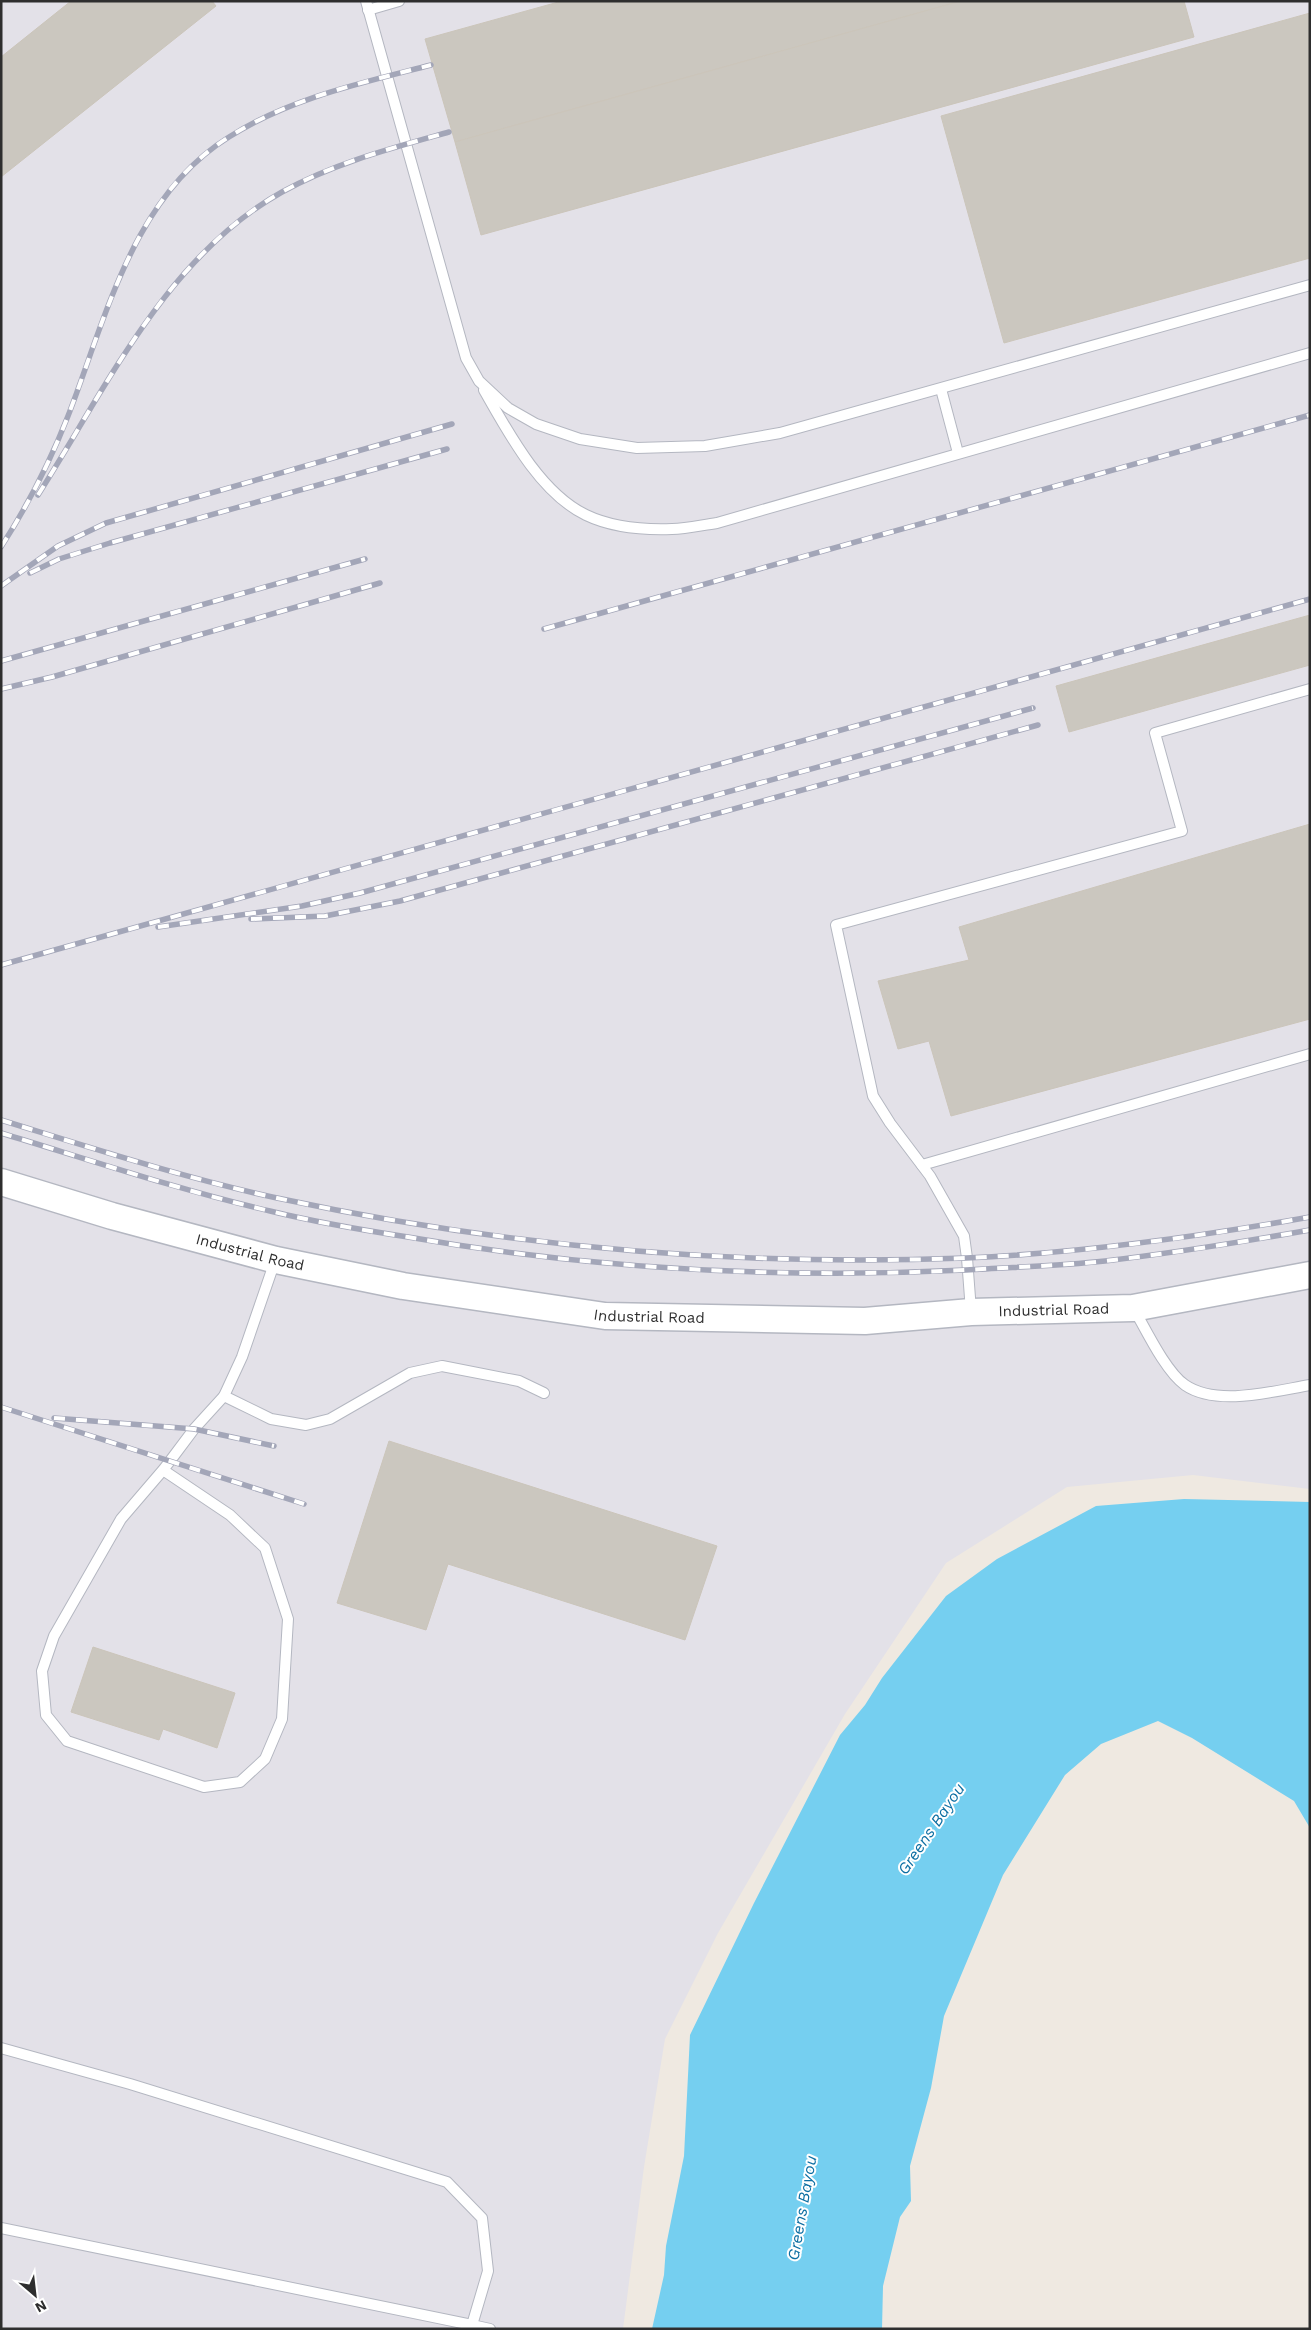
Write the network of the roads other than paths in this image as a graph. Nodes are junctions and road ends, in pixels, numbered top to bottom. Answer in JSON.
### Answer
{"nodes":[{"id":1,"x":399,"y":1,"type":"edge"},
{"id":2,"x":367,"y":5,"type":"edge"},
{"id":3,"x":1310,"y":285,"type":"edge"},
{"id":4,"x":1310,"y":353,"type":"edge"},
{"id":5,"x":479,"y":382,"type":"junction"},
{"id":6,"x":941,"y":390,"type":"junction"},
{"id":7,"x":958,"y":453,"type":"junction"},
{"id":8,"x":1310,"y":690,"type":"edge"},
{"id":9,"x":1310,"y":1054,"type":"edge"},
{"id":10,"x":922,"y":1165,"type":"junction"},
{"id":11,"x":1,"y":1182,"type":"edge"},
{"id":12,"x":276,"y":1260,"type":"junction"},
{"id":13,"x":1310,"y":1275,"type":"edge"},
{"id":14,"x":1133,"y":1308,"type":"junction"},
{"id":15,"x":971,"y":1312,"type":"junction"},
{"id":16,"x":1310,"y":1386,"type":"edge"},
{"id":17,"x":544,"y":1394,"type":"dead end"},
{"id":18,"x":224,"y":1396,"type":"junction"},
{"id":19,"x":163,"y":1470,"type":"junction"},
{"id":20,"x":1,"y":2048,"type":"edge"},
{"id":21,"x":1,"y":2228,"type":"edge"},
{"id":22,"x":472,"y":2325,"type":"junction"},
{"id":23,"x":490,"y":2329,"type":"edge"}],
"edges":[{"from":1,"to":2,"type":"lane"},
{"from":2,"to":5,"type":"lane"},
{"from":3,"to":6,"type":"lane"},
{"from":4,"to":7,"type":"lane"},
{"from":5,"to":6,"type":"lane"},
{"from":5,"to":7,"type":"lane"},
{"from":6,"to":7,"type":"lane"},
{"from":8,"to":10,"type":"lane"},
{"from":9,"to":10,"type":"lane"},
{"from":10,"to":15,"type":"lane"},
{"from":11,"to":12,"type":"street","name":"Industrial Road"},
{"from":12,"to":15,"type":"street","name":"Industrial Road"},
{"from":12,"to":18,"type":"lane"},
{"from":13,"to":14,"type":"street","name":"Industrial Road"},
{"from":14,"to":15,"type":"street","name":"Industrial Road"},
{"from":14,"to":16,"type":"lane"},
{"from":17,"to":18,"type":"lane"},
{"from":18,"to":19,"type":"lane"},
{"from":19,"to":19,"type":"lane"},
{"from":20,"to":22,"type":"lane"},
{"from":21,"to":22,"type":"lane"},
{"from":22,"to":23,"type":"lane"}]}
